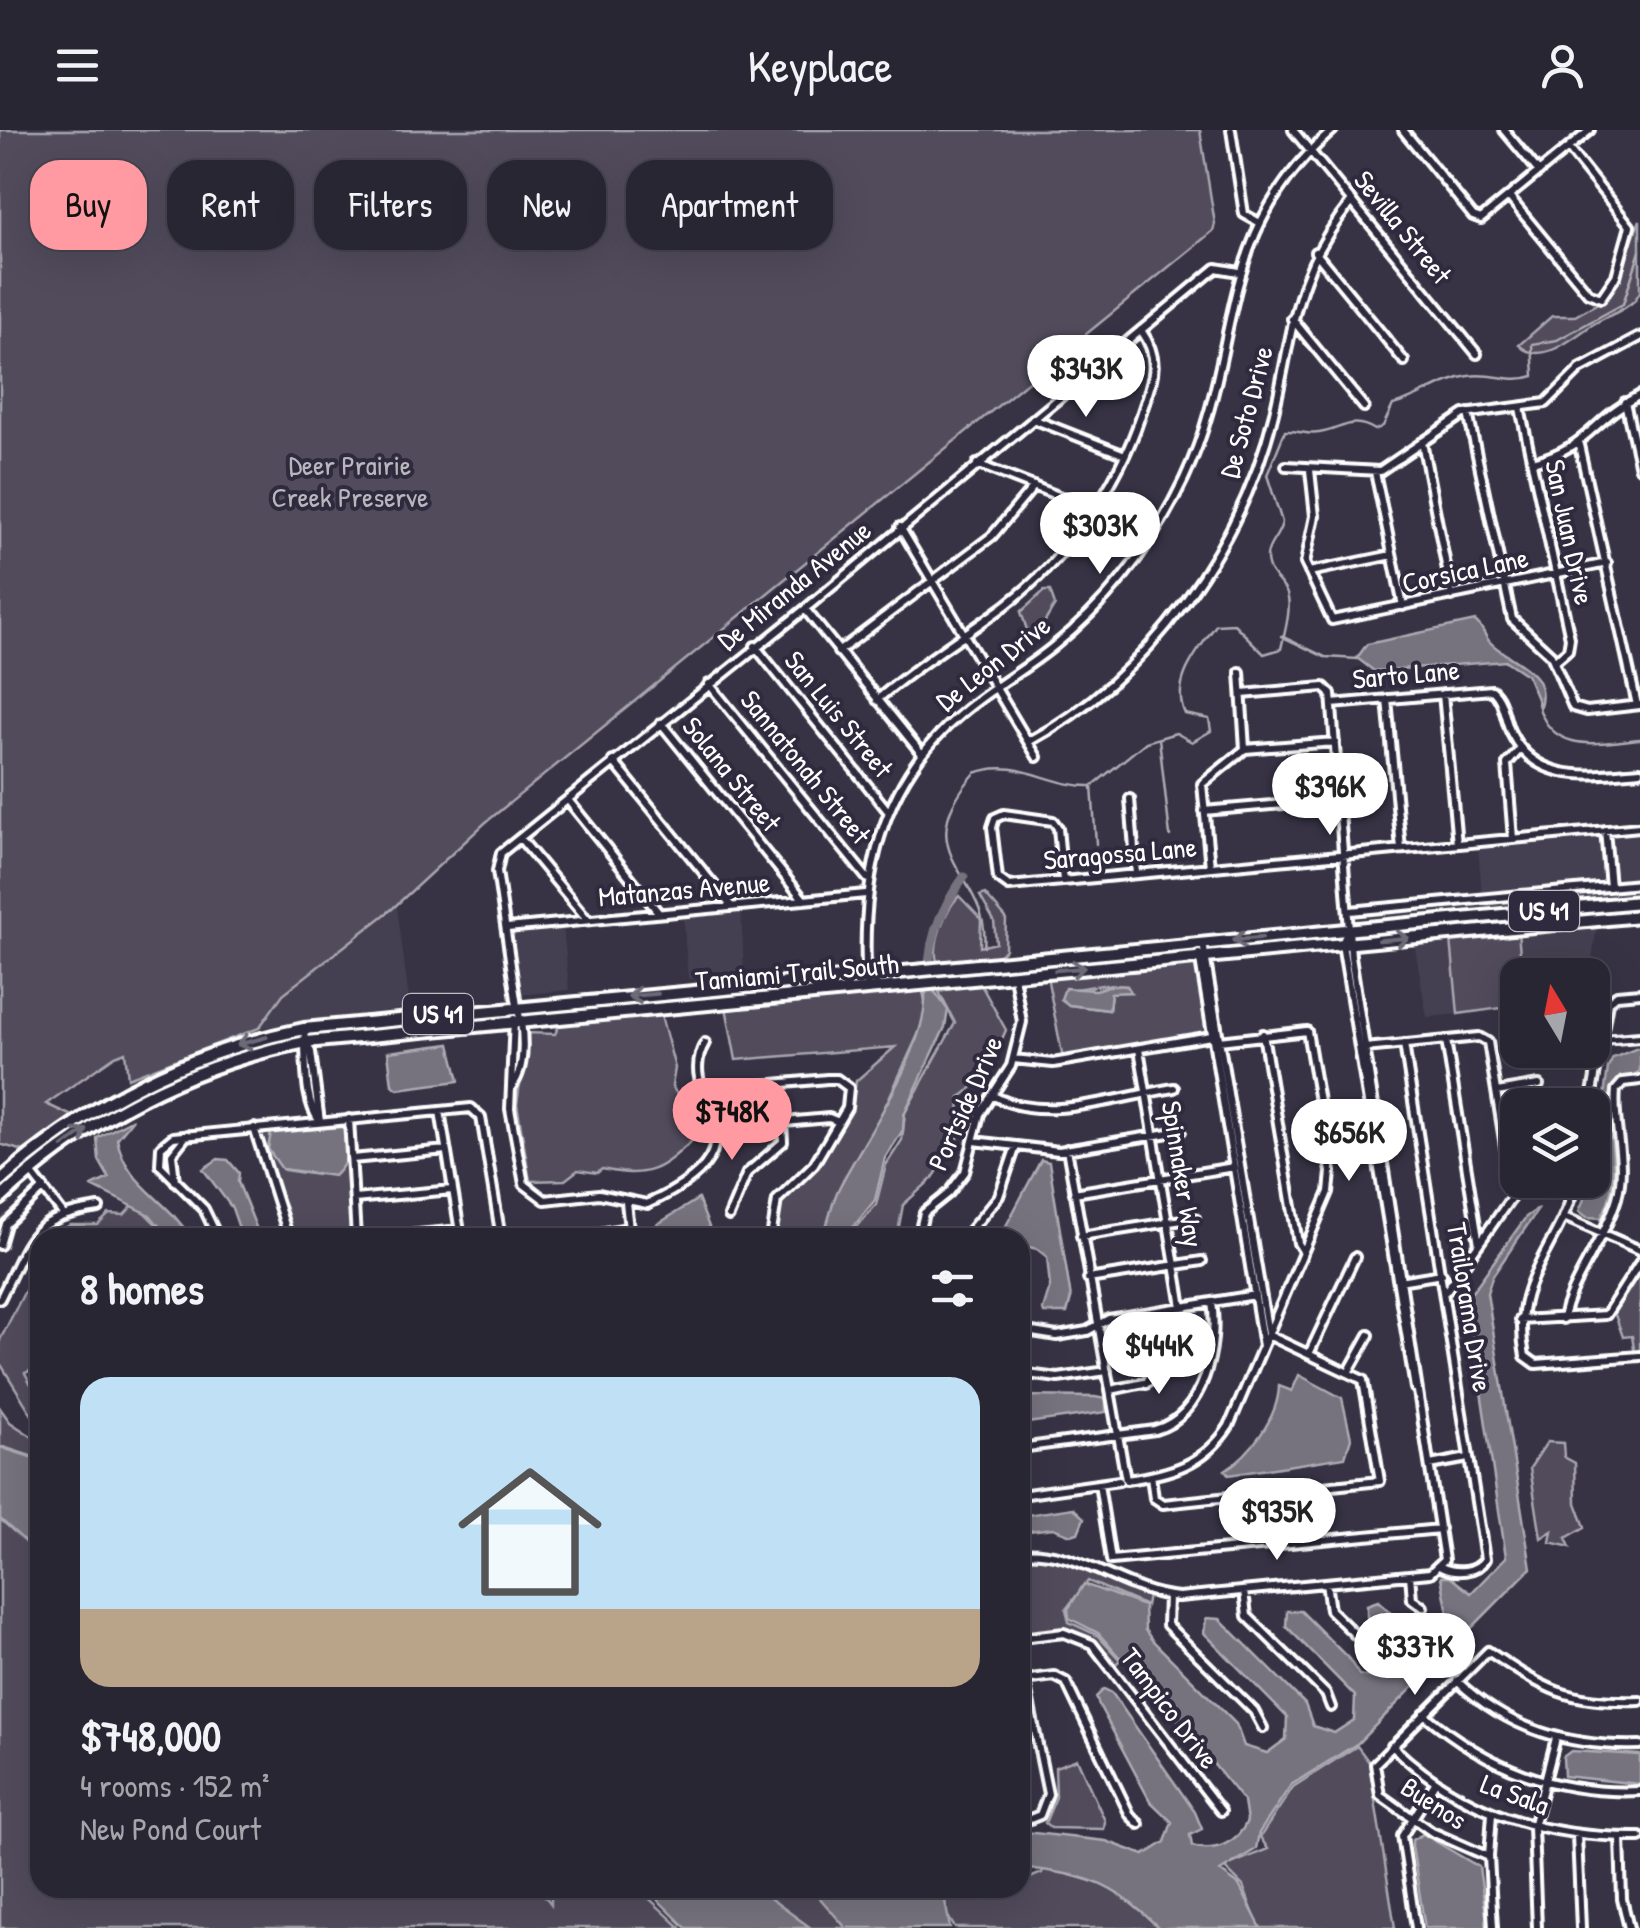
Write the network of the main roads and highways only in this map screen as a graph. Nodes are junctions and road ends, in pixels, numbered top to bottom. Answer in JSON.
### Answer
{"nodes":[{"id":1,"x":1640,"y":902,"type":"edge"},
{"id":2,"x":1640,"y":916,"type":"edge"},
{"id":3,"x":0,"y":1181,"type":"edge"},
{"id":4,"x":0,"y":1199,"type":"edge"}],
"edges":[{"from":1,"to":3,"type":"main road","name":"Tamiami Trail South","number":"US 41","one_way":true},
{"from":4,"to":2,"type":"main road","name":"Tamiami Trail South","number":"US 41","one_way":true}]}
